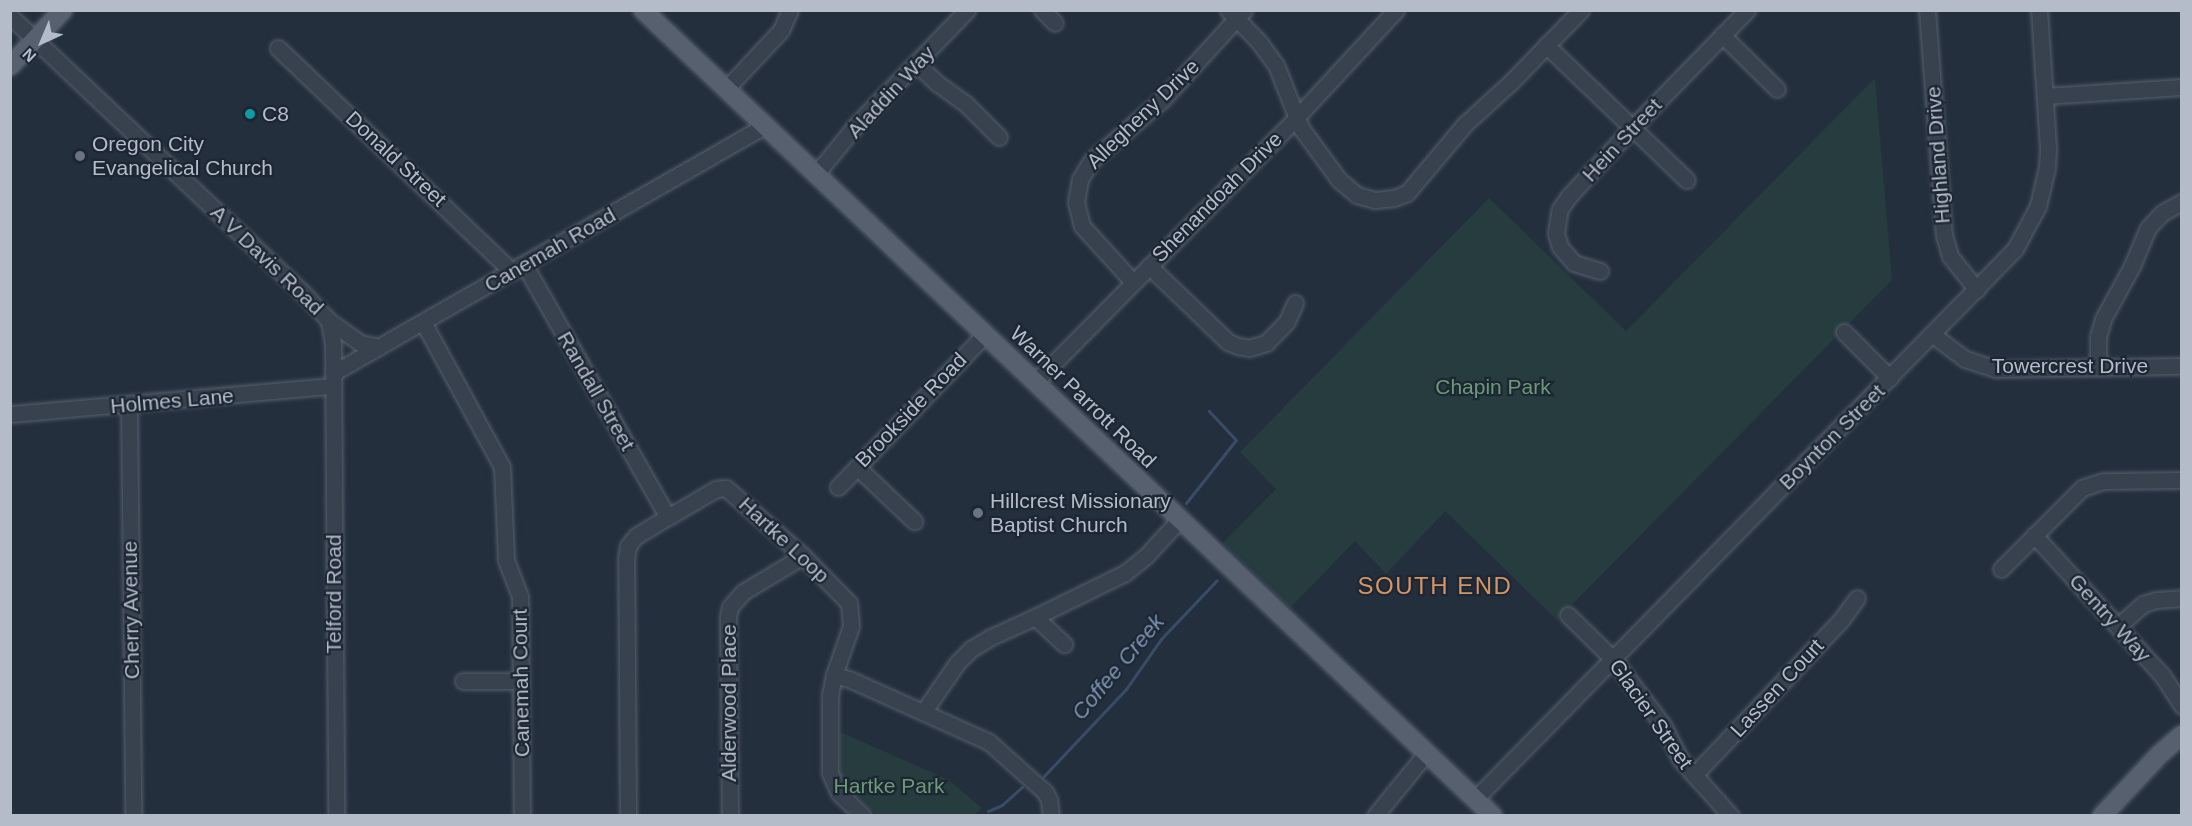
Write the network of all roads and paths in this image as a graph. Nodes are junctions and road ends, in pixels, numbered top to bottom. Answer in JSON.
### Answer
{"nodes":[{"id":1,"x":63,"y":10,"type":"edge"},
{"id":2,"x":643,"y":10,"type":"edge"},
{"id":3,"x":790,"y":10,"type":"edge"},
{"id":4,"x":967,"y":10,"type":"edge"},
{"id":5,"x":1042,"y":10,"type":"edge"},
{"id":6,"x":1396,"y":10,"type":"edge"},
{"id":7,"x":1581,"y":10,"type":"edge"},
{"id":8,"x":1747,"y":10,"type":"edge"},
{"id":9,"x":1927,"y":10,"type":"edge"},
{"id":10,"x":2039,"y":10,"type":"edge"},
{"id":11,"x":1236,"y":13,"type":"edge"},
{"id":12,"x":10,"y":16,"type":"edge"},
{"id":13,"x":1055,"y":23,"type":"dead end"},
{"id":14,"x":1722,"y":35,"type":"junction"},
{"id":15,"x":35,"y":40,"type":"junction"},
{"id":16,"x":1546,"y":45,"type":"junction"},
{"id":17,"x":278,"y":48,"type":"dead end"},
{"id":18,"x":916,"y":63,"type":"junction"},
{"id":19,"x":10,"y":66,"type":"edge"},
{"id":20,"x":2181,"y":87,"type":"edge"},
{"id":21,"x":726,"y":89,"type":"junction"},
{"id":22,"x":1777,"y":89,"type":"dead end"},
{"id":23,"x":2045,"y":96,"type":"junction"},
{"id":24,"x":1296,"y":118,"type":"junction"},
{"id":25,"x":765,"y":126,"type":"junction"},
{"id":26,"x":1632,"y":128,"type":"junction"},
{"id":27,"x":999,"y":137,"type":"dead end"},
{"id":28,"x":816,"y":174,"type":"junction"},
{"id":29,"x":1687,"y":180,"type":"dead end"},
{"id":30,"x":2181,"y":202,"type":"edge"},
{"id":31,"x":1149,"y":266,"type":"junction"},
{"id":32,"x":518,"y":268,"type":"junction"},
{"id":33,"x":1600,"y":271,"type":"dead end"},
{"id":34,"x":1133,"y":282,"type":"junction"},
{"id":35,"x":1977,"y":290,"type":"junction"},
{"id":36,"x":1295,"y":303,"type":"dead end"},
{"id":37,"x":329,"y":321,"type":"junction"},
{"id":38,"x":423,"y":322,"type":"junction"},
{"id":39,"x":1844,"y":332,"type":"dead end"},
{"id":40,"x":985,"y":334,"type":"junction"},
{"id":41,"x":1933,"y":335,"type":"junction"},
{"id":42,"x":379,"y":347,"type":"junction"},
{"id":43,"x":2181,"y":366,"type":"edge"},
{"id":44,"x":2098,"y":367,"type":"junction"},
{"id":45,"x":1890,"y":378,"type":"junction"},
{"id":46,"x":333,"y":379,"type":"junction"},
{"id":47,"x":1035,"y":382,"type":"junction"},
{"id":48,"x":129,"y":405,"type":"junction"},
{"id":49,"x":12,"y":418,"type":"edge"},
{"id":50,"x":857,"y":467,"type":"junction"},
{"id":51,"x":2181,"y":480,"type":"edge"},
{"id":52,"x":838,"y":487,"type":"dead end"},
{"id":53,"x":668,"y":517,"type":"junction"},
{"id":54,"x":1180,"y":519,"type":"junction"},
{"id":55,"x":914,"y":521,"type":"dead end"},
{"id":56,"x":2034,"y":535,"type":"junction"},
{"id":57,"x":802,"y":556,"type":"junction"},
{"id":58,"x":2001,"y":569,"type":"dead end"},
{"id":59,"x":1857,"y":598,"type":"dead end"},
{"id":60,"x":2181,"y":598,"type":"edge"},
{"id":61,"x":1568,"y":615,"type":"dead end"},
{"id":62,"x":1035,"y":617,"type":"junction"},
{"id":63,"x":2118,"y":626,"type":"junction"},
{"id":64,"x":1064,"y":644,"type":"dead end"},
{"id":65,"x":1613,"y":659,"type":"junction"},
{"id":66,"x":834,"y":675,"type":"junction"},
{"id":67,"x":463,"y":681,"type":"dead end"},
{"id":68,"x":521,"y":681,"type":"junction"},
{"id":69,"x":2181,"y":706,"type":"edge"},
{"id":70,"x":924,"y":711,"type":"junction"},
{"id":71,"x":2181,"y":735,"type":"edge"},
{"id":72,"x":1426,"y":752,"type":"junction"},
{"id":73,"x":1694,"y":775,"type":"junction"},
{"id":74,"x":1476,"y":799,"type":"junction"},
{"id":75,"x":133,"y":816,"type":"edge"},
{"id":76,"x":336,"y":816,"type":"edge"},
{"id":77,"x":522,"y":816,"type":"edge"},
{"id":78,"x":628,"y":816,"type":"edge"},
{"id":79,"x":730,"y":816,"type":"edge"},
{"id":80,"x":862,"y":816,"type":"edge"},
{"id":81,"x":1051,"y":816,"type":"edge"},
{"id":82,"x":1375,"y":816,"type":"edge"},
{"id":83,"x":1493,"y":816,"type":"edge"},
{"id":84,"x":1731,"y":816,"type":"edge"},
{"id":85,"x":2102,"y":816,"type":"edge"}],
"edges":[{"from":1,"to":15,"type":"main road"},
{"from":2,"to":21,"type":"main road","name":"Warner Parrott Road"},
{"from":3,"to":21,"type":"street"},
{"from":4,"to":18,"type":"street","name":"Aladdin Way"},
{"from":5,"to":13,"type":"street"},
{"from":6,"to":24,"type":"street","name":"Shenandoah Drive"},
{"from":7,"to":16,"type":"street"},
{"from":8,"to":14,"type":"street","name":"Hein Street"},
{"from":9,"to":35,"type":"street","name":"Highland Drive"},
{"from":10,"to":23,"type":"street","name":"Boynton Street"},
{"from":11,"to":24,"type":"street"},
{"from":11,"to":34,"type":"street","name":"Allegheny Drive"},
{"from":12,"to":15,"type":"street","name":"A V Davis Road"},
{"from":14,"to":22,"type":"street"},
{"from":14,"to":26,"type":"street","name":"Hein Street"},
{"from":15,"to":19,"type":"main road"},
{"from":15,"to":37,"type":"street","name":"A V Davis Road"},
{"from":16,"to":24,"type":"street"},
{"from":16,"to":26,"type":"street"},
{"from":17,"to":32,"type":"street","name":"Donald Street"},
{"from":18,"to":27,"type":"street"},
{"from":18,"to":28,"type":"street","name":"Aladdin Way"},
{"from":20,"to":23,"type":"street"},
{"from":21,"to":25,"type":"main road","name":"Warner Parrott Road"},
{"from":23,"to":35,"type":"street","name":"Boynton Street"},
{"from":24,"to":31,"type":"street","name":"Shenandoah Drive"},
{"from":25,"to":28,"type":"main road","name":"Warner Parrott Road"},
{"from":25,"to":32,"type":"street","name":"Canemah Road"},
{"from":26,"to":29,"type":"street"},
{"from":26,"to":33,"type":"street","name":"Hein Street"},
{"from":28,"to":40,"type":"main road","name":"Warner Parrott Road"},
{"from":30,"to":44,"type":"street"},
{"from":31,"to":34,"type":"street","name":"Shenandoah Drive"},
{"from":31,"to":36,"type":"street"},
{"from":32,"to":38,"type":"street","name":"Canemah Road"},
{"from":32,"to":53,"type":"street","name":"Randall Street"},
{"from":34,"to":47,"type":"street","name":"Shenandoah Drive"},
{"from":35,"to":41,"type":"street","name":"Boynton Street"},
{"from":37,"to":42,"type":"street"},
{"from":37,"to":46,"type":"street","name":"A V Davis Road"},
{"from":38,"to":42,"type":"street","name":"Canemah Road"},
{"from":38,"to":68,"type":"street","name":"Canemah Court"},
{"from":39,"to":45,"type":"street"},
{"from":40,"to":47,"type":"main road","name":"Warner Parrott Road"},
{"from":40,"to":50,"type":"street","name":"Brookside Road"},
{"from":41,"to":44,"type":"street","name":"Towercrest Drive"},
{"from":41,"to":45,"type":"street","name":"Boynton Street"},
{"from":42,"to":46,"type":"street","name":"Canemah Road"},
{"from":43,"to":44,"type":"street","name":"Towercrest Drive"},
{"from":45,"to":65,"type":"street","name":"Boynton Street"},
{"from":46,"to":48,"type":"street","name":"Holmes Lane"},
{"from":46,"to":76,"type":"street","name":"Telford Road"},
{"from":47,"to":54,"type":"main road","name":"Warner Parrott Road"},
{"from":48,"to":49,"type":"street","name":"Holmes Lane"},
{"from":48,"to":75,"type":"street","name":"Cherry Avenue"},
{"from":50,"to":52,"type":"street","name":"Brookside Road"},
{"from":50,"to":55,"type":"street"},
{"from":51,"to":56,"type":"street"},
{"from":53,"to":57,"type":"street","name":"Hartke Loop"},
{"from":53,"to":78,"type":"street","name":"Hartke Loop"},
{"from":54,"to":62,"type":"street"},
{"from":54,"to":72,"type":"main road","name":"Warner Parrott Road"},
{"from":56,"to":58,"type":"street"},
{"from":56,"to":63,"type":"street","name":"Gentry Way"},
{"from":57,"to":66,"type":"street","name":"Hartke Loop"},
{"from":57,"to":79,"type":"street","name":"Alderwood Place"},
{"from":59,"to":73,"type":"street","name":"Lassen Court"},
{"from":60,"to":63,"type":"street"},
{"from":61,"to":65,"type":"street","name":"Glacier Street"},
{"from":62,"to":64,"type":"street"},
{"from":62,"to":70,"type":"street"},
{"from":63,"to":69,"type":"street","name":"Gentry Way"},
{"from":65,"to":73,"type":"street","name":"Glacier Street"},
{"from":65,"to":74,"type":"street","name":"Boynton Street"},
{"from":66,"to":70,"type":"street"},
{"from":66,"to":80,"type":"street","name":"Hartke Loop"},
{"from":67,"to":68,"type":"street"},
{"from":68,"to":77,"type":"street","name":"Canemah Court"},
{"from":70,"to":81,"type":"street"},
{"from":71,"to":85,"type":"main road"},
{"from":72,"to":74,"type":"main road","name":"Warner Parrott Road"},
{"from":72,"to":82,"type":"street"},
{"from":73,"to":84,"type":"street","name":"Glacier Street"},
{"from":74,"to":83,"type":"main road","name":"Warner Parrott Road"}]}
